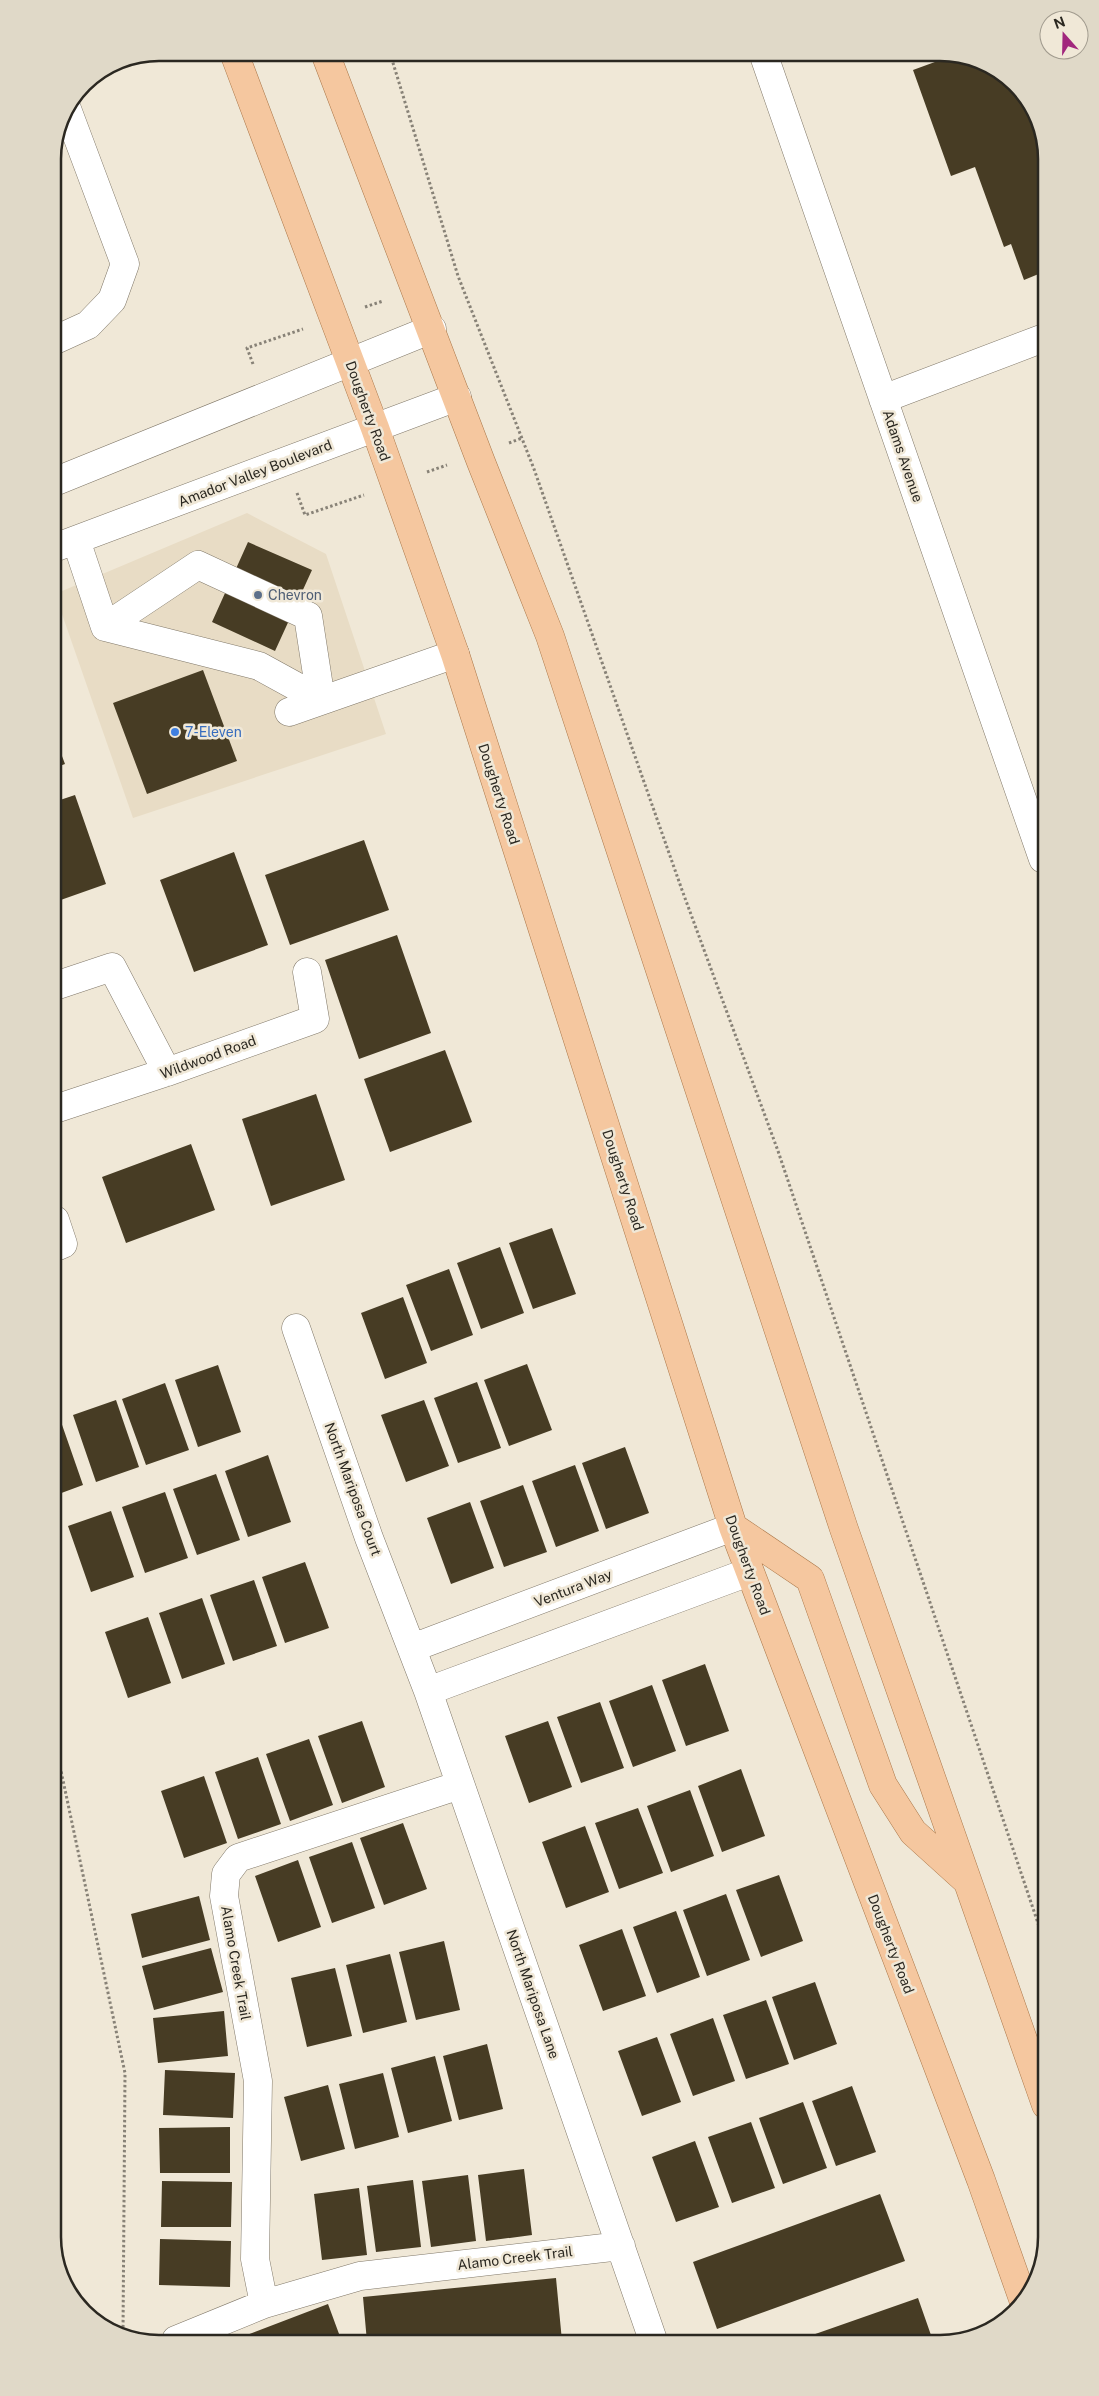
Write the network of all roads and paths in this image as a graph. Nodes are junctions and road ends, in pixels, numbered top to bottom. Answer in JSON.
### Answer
{"nodes":[{"id":1,"x":237,"y":61,"type":"edge"},
{"id":2,"x":328,"y":61,"type":"edge"},
{"id":3,"x":392,"y":61,"type":"edge"},
{"id":4,"x":766,"y":61,"type":"edge"},
{"id":5,"x":70,"y":118,"type":"edge"},
{"id":6,"x":432,"y":329,"type":"junction"},
{"id":7,"x":61,"y":337,"type":"edge"},
{"id":8,"x":1038,"y":340,"type":"edge"},
{"id":9,"x":349,"y":362,"type":"junction"},
{"id":10,"x":457,"y":396,"type":"junction"},
{"id":11,"x":883,"y":399,"type":"junction"},
{"id":12,"x":375,"y":428,"type":"junction"},
{"id":13,"x":61,"y":479,"type":"edge"},
{"id":14,"x":65,"y":544,"type":"edge"},
{"id":15,"x":104,"y":627,"type":"junction"},
{"id":16,"x":454,"y":654,"type":"junction"},
{"id":17,"x":321,"y":700,"type":"junction"},
{"id":18,"x":289,"y":712,"type":"dead end"},
{"id":19,"x":1038,"y":845,"type":"edge"},
{"id":20,"x":307,"y":972,"type":"dead end"},
{"id":21,"x":61,"y":984,"type":"edge"},
{"id":22,"x":167,"y":1072,"type":"junction"},
{"id":23,"x":61,"y":1107,"type":"edge"},
{"id":24,"x":296,"y":1328,"type":"dead end"},
{"id":25,"x":733,"y":1527,"type":"junction"},
{"id":26,"x":749,"y":1572,"type":"junction"},
{"id":27,"x":412,"y":1648,"type":"junction"},
{"id":28,"x":428,"y":1691,"type":"junction"},
{"id":29,"x":61,"y":1771,"type":"edge"},
{"id":30,"x":460,"y":1785,"type":"junction"},
{"id":31,"x":968,"y":1882,"type":"junction"},
{"id":32,"x":1038,"y":1923,"type":"edge"},
{"id":33,"x":1038,"y":2082,"type":"edge"},
{"id":34,"x":621,"y":2246,"type":"junction"},
{"id":35,"x":1021,"y":2293,"type":"edge"},
{"id":36,"x":264,"y":2304,"type":"junction"},
{"id":37,"x":123,"y":2327,"type":"edge"},
{"id":38,"x":188,"y":2335,"type":"edge"},
{"id":39,"x":651,"y":2335,"type":"edge"}],
"edges":[{"from":1,"to":9,"type":"main road","name":"Dougherty Road"},
{"from":2,"to":6,"type":"main road"},
{"from":3,"to":32,"type":"path"},
{"from":4,"to":11,"type":"street","name":"Adams Avenue"},
{"from":5,"to":7,"type":"street"},
{"from":6,"to":9,"type":"street"},
{"from":6,"to":10,"type":"main road"},
{"from":8,"to":11,"type":"street"},
{"from":9,"to":12,"type":"main road","name":"Dougherty Road"},
{"from":9,"to":13,"type":"street"},
{"from":10,"to":12,"type":"street","name":"Amador Valley Boulevard"},
{"from":10,"to":31,"type":"main road"},
{"from":11,"to":19,"type":"street","name":"Adams Avenue"},
{"from":12,"to":14,"type":"street","name":"Amador Valley Boulevard"},
{"from":12,"to":16,"type":"main road","name":"Dougherty Road"},
{"from":14,"to":15,"type":"street"},
{"from":15,"to":17,"type":"street"},
{"from":15,"to":17,"type":"street"},
{"from":16,"to":17,"type":"street"},
{"from":16,"to":25,"type":"main road","name":"Dougherty Road"},
{"from":17,"to":18,"type":"street"},
{"from":20,"to":22,"type":"street","name":"Wildwood Road"},
{"from":21,"to":22,"type":"street"},
{"from":22,"to":23,"type":"street","name":"Wildwood Road"},
{"from":24,"to":27,"type":"street","name":"North Mariposa Court"},
{"from":25,"to":26,"type":"main road","name":"Dougherty Road"},
{"from":25,"to":27,"type":"street","name":"Ventura Way"},
{"from":25,"to":31,"type":"main road"},
{"from":26,"to":28,"type":"street"},
{"from":26,"to":35,"type":"main road","name":"Dougherty Road"},
{"from":27,"to":28,"type":"street","name":"North Mariposa Lane"},
{"from":28,"to":30,"type":"street","name":"North Mariposa Lane"},
{"from":29,"to":37,"type":"path"},
{"from":30,"to":34,"type":"street","name":"North Mariposa Lane"},
{"from":30,"to":36,"type":"street","name":"Alamo Creek Trail"},
{"from":31,"to":33,"type":"main road"},
{"from":34,"to":36,"type":"street","name":"Alamo Creek Trail"},
{"from":34,"to":39,"type":"street","name":"North Mariposa Lane"},
{"from":36,"to":38,"type":"street","name":"Alamo Creek Trail"}]}
